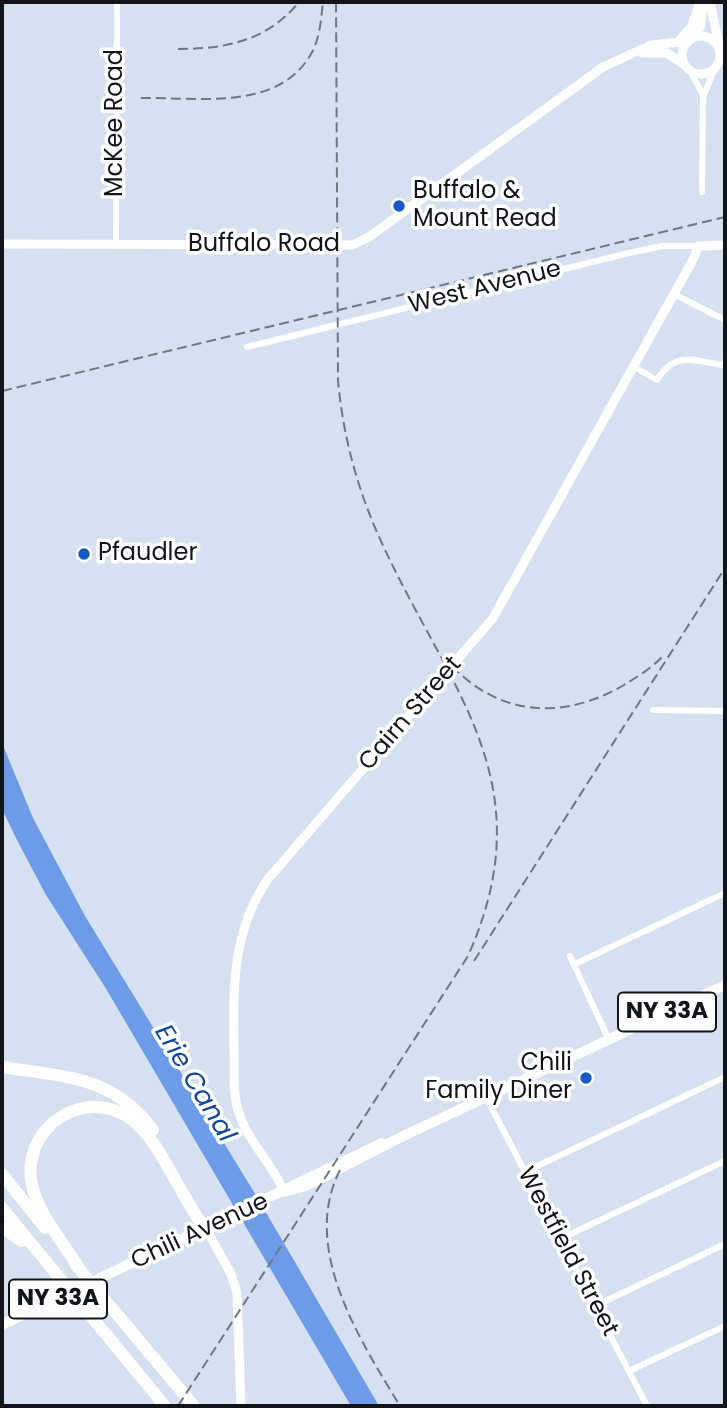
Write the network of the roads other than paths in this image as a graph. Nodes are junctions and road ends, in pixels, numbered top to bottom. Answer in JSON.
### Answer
{"nodes":[{"id":1,"x":117,"y":2,"type":"edge"},
{"id":2,"x":701,"y":2,"type":"edge"},
{"id":3,"x":710,"y":2,"type":"edge"},
{"id":4,"x":679,"y":41,"type":"junction"},
{"id":5,"x":689,"y":41,"type":"junction"},
{"id":6,"x":721,"y":47,"type":"edge"},
{"id":7,"x":633,"y":53,"type":"junction"},
{"id":8,"x":686,"y":67,"type":"junction"},
{"id":9,"x":719,"y":67,"type":"edge"},
{"id":10,"x":703,"y":97,"type":"junction"},
{"id":11,"x":702,"y":192,"type":"dead end"},
{"id":12,"x":2,"y":244,"type":"edge"},
{"id":13,"x":116,"y":244,"type":"junction"},
{"id":14,"x":725,"y":245,"type":"edge"},
{"id":15,"x":698,"y":246,"type":"junction"},
{"id":16,"x":674,"y":294,"type":"junction"},
{"id":17,"x":725,"y":320,"type":"edge"},
{"id":18,"x":247,"y":347,"type":"dead end"},
{"id":19,"x":725,"y":361,"type":"edge"},
{"id":20,"x":634,"y":367,"type":"junction"},
{"id":21,"x":653,"y":710,"type":"dead end"},
{"id":22,"x":725,"y":711,"type":"edge"},
{"id":23,"x":725,"y":893,"type":"edge"},
{"id":24,"x":570,"y":956,"type":"dead end"},
{"id":25,"x":575,"y":964,"type":"junction"},
{"id":26,"x":725,"y":985,"type":"edge"},
{"id":27,"x":609,"y":1040,"type":"junction"},
{"id":28,"x":2,"y":1067,"type":"edge"},
{"id":29,"x":725,"y":1077,"type":"edge"},
{"id":30,"x":486,"y":1097,"type":"junction"},
{"id":31,"x":725,"y":1161,"type":"edge"},
{"id":32,"x":525,"y":1172,"type":"junction"},
{"id":33,"x":2,"y":1174,"type":"edge"},
{"id":34,"x":284,"y":1192,"type":"junction"},
{"id":35,"x":2,"y":1208,"type":"edge"},
{"id":36,"x":2,"y":1227,"type":"edge"},
{"id":37,"x":206,"y":1229,"type":"junction"},
{"id":38,"x":560,"y":1239,"type":"junction"},
{"id":39,"x":725,"y":1244,"type":"edge"},
{"id":40,"x":37,"y":1251,"type":"junction"},
{"id":41,"x":79,"y":1268,"type":"junction"},
{"id":42,"x":595,"y":1306,"type":"junction"},
{"id":43,"x":2,"y":1325,"type":"edge"},
{"id":44,"x":725,"y":1326,"type":"edge"},
{"id":45,"x":629,"y":1371,"type":"junction"},
{"id":46,"x":165,"y":1406,"type":"edge"},
{"id":47,"x":194,"y":1406,"type":"edge"},
{"id":48,"x":241,"y":1406,"type":"edge"},
{"id":49,"x":648,"y":1406,"type":"edge"}],
"edges":[{"from":1,"to":13,"type":"street","name":"McKee Road"},
{"from":2,"to":4,"type":"street"},
{"from":2,"to":5,"type":"street"},
{"from":3,"to":6,"type":"street"},
{"from":4,"to":5,"type":"street","name":"Buffalo Road"},
{"from":4,"to":7,"type":"street","name":"Buffalo Road"},
{"from":5,"to":6,"type":"street"},
{"from":5,"to":8,"type":"street"},
{"from":6,"to":9,"type":"street"},
{"from":7,"to":8,"type":"street"},
{"from":7,"to":13,"type":"street","name":"Buffalo Road"},
{"from":8,"to":9,"type":"street"},
{"from":8,"to":10,"type":"street"},
{"from":9,"to":10,"type":"street"},
{"from":10,"to":11,"type":"street"},
{"from":12,"to":13,"type":"street","name":"Buffalo Road"},
{"from":14,"to":15,"type":"street","name":"West Avenue"},
{"from":15,"to":16,"type":"street","name":"Cairn Street"},
{"from":15,"to":18,"type":"street","name":"West Avenue"},
{"from":16,"to":17,"type":"street"},
{"from":16,"to":20,"type":"street","name":"Cairn Street"},
{"from":19,"to":20,"type":"street"},
{"from":20,"to":34,"type":"street","name":"Cairn Street"},
{"from":21,"to":22,"type":"street"},
{"from":23,"to":25,"type":"street"},
{"from":24,"to":25,"type":"street"},
{"from":25,"to":27,"type":"street"},
{"from":26,"to":27,"type":"main road","name":"Chili Avenue","number":"NY 33A"},
{"from":27,"to":30,"type":"main road","name":"Chili Avenue","number":"NY 33A"},
{"from":28,"to":37,"type":"highway"},
{"from":29,"to":32,"type":"street"},
{"from":30,"to":32,"type":"street","name":"Westfield Street"},
{"from":30,"to":34,"type":"main road","name":"Chili Avenue","number":"NY 33A"},
{"from":31,"to":38,"type":"street"},
{"from":32,"to":38,"type":"street","name":"Westfield Street"},
{"from":33,"to":41,"type":"highway"},
{"from":34,"to":37,"type":"main road","name":"Chili Avenue","number":"NY 33A"},
{"from":35,"to":40,"type":"highway"},
{"from":36,"to":40,"type":"highway"},
{"from":37,"to":41,"type":"highway"},
{"from":37,"to":43,"type":"main road","name":"Chili Avenue","number":"NY 33A"},
{"from":37,"to":48,"type":"street"},
{"from":38,"to":42,"type":"street","name":"Westfield Street"},
{"from":39,"to":42,"type":"street"},
{"from":40,"to":46,"type":"highway"},
{"from":41,"to":47,"type":"highway"},
{"from":42,"to":45,"type":"street","name":"Westfield Street"},
{"from":44,"to":45,"type":"street"},
{"from":45,"to":49,"type":"street","name":"Westfield Street"}]}
